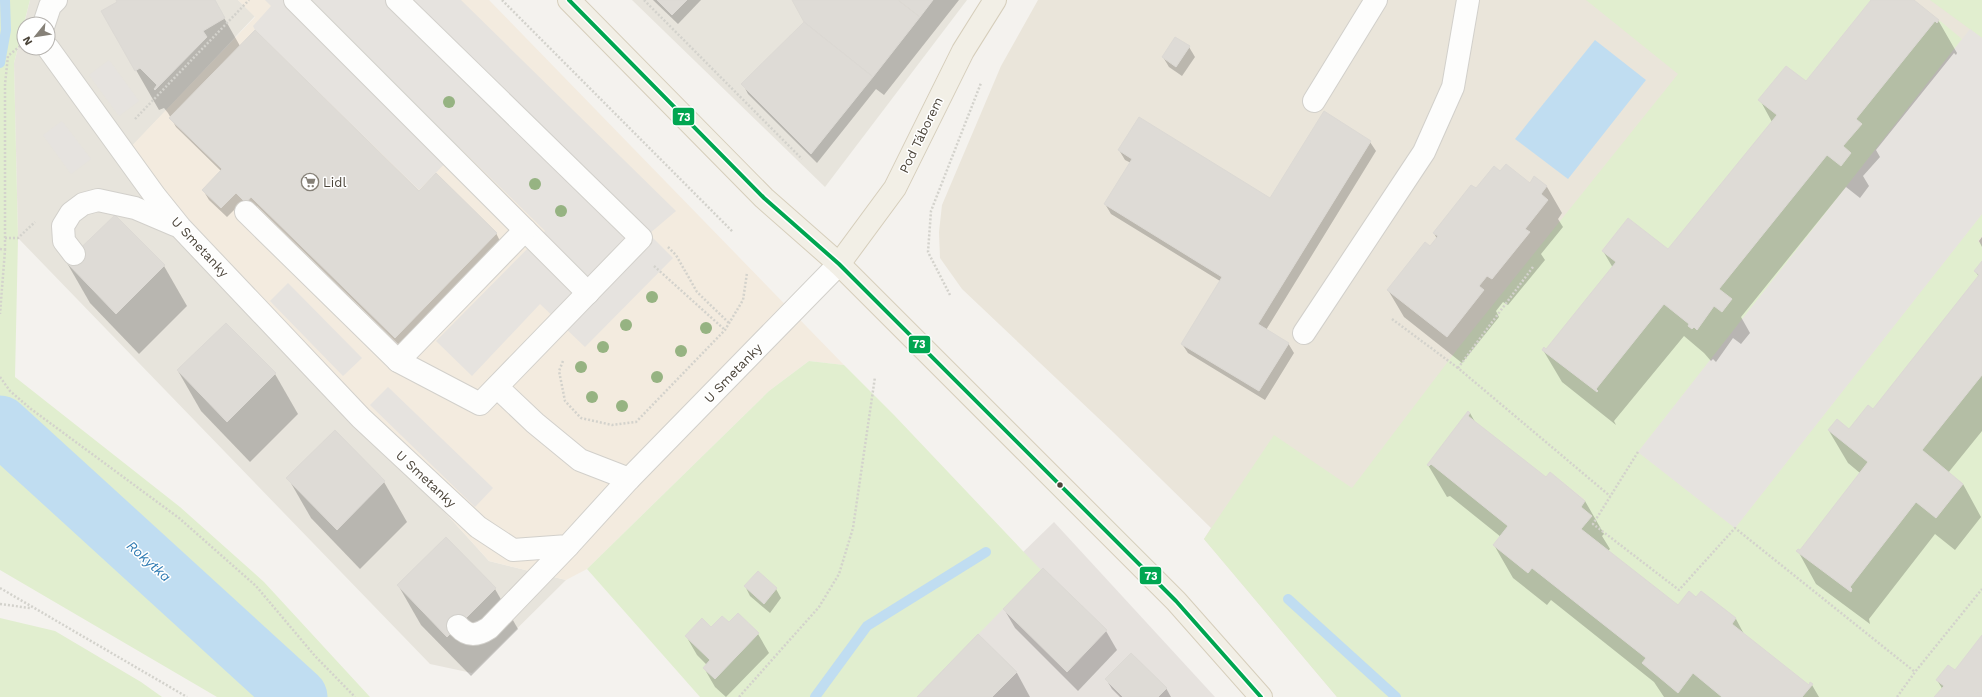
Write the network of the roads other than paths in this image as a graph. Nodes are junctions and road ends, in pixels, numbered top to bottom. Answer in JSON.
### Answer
{"nodes":[{"id":1,"x":56,"y":0,"type":"edge"},
{"id":2,"x":295,"y":0,"type":"edge"},
{"id":3,"x":397,"y":0,"type":"edge"},
{"id":4,"x":569,"y":0,"type":"edge"},
{"id":5,"x":995,"y":0,"type":"edge"},
{"id":6,"x":1376,"y":0,"type":"edge"},
{"id":7,"x":1468,"y":0,"type":"edge"},
{"id":8,"x":47,"y":16,"type":"edge"},
{"id":9,"x":53,"y":56,"type":"edge"},
{"id":10,"x":1314,"y":101,"type":"dead end"},
{"id":11,"x":246,"y":212,"type":"dead end"},
{"id":12,"x":180,"y":227,"type":"junction"},
{"id":13,"x":525,"y":230,"type":"junction"},
{"id":14,"x":74,"y":254,"type":"dead end"},
{"id":15,"x":838,"y":264,"type":"junction"},
{"id":16,"x":588,"y":293,"type":"junction"},
{"id":17,"x":1304,"y":333,"type":"dead end"},
{"id":18,"x":398,"y":361,"type":"junction"},
{"id":19,"x":497,"y":387,"type":"junction"},
{"id":20,"x":630,"y":479,"type":"junction"},
{"id":21,"x":568,"y":546,"type":"junction"},
{"id":22,"x":458,"y":626,"type":"dead end"},
{"id":23,"x":1261,"y":697,"type":"edge"}],
"edges":[{"from":1,"to":8,"type":"street"},
{"from":2,"to":13,"type":"street"},
{"from":3,"to":16,"type":"street"},
{"from":4,"to":15,"type":"main road"},
{"from":5,"to":15,"type":"main road","name":"Pod Táborem"},
{"from":6,"to":10,"type":"street"},
{"from":7,"to":17,"type":"street"},
{"from":9,"to":12,"type":"street","name":"U Smetanky"},
{"from":11,"to":18,"type":"street"},
{"from":12,"to":14,"type":"street"},
{"from":12,"to":21,"type":"street","name":"U Smetanky"},
{"from":13,"to":16,"type":"street"},
{"from":13,"to":18,"type":"street"},
{"from":15,"to":20,"type":"street","name":"U Smetanky"},
{"from":15,"to":23,"type":"main road"},
{"from":16,"to":19,"type":"street"},
{"from":18,"to":19,"type":"street"},
{"from":19,"to":20,"type":"street"},
{"from":20,"to":21,"type":"street","name":"U Smetanky"},
{"from":21,"to":22,"type":"street"}]}
